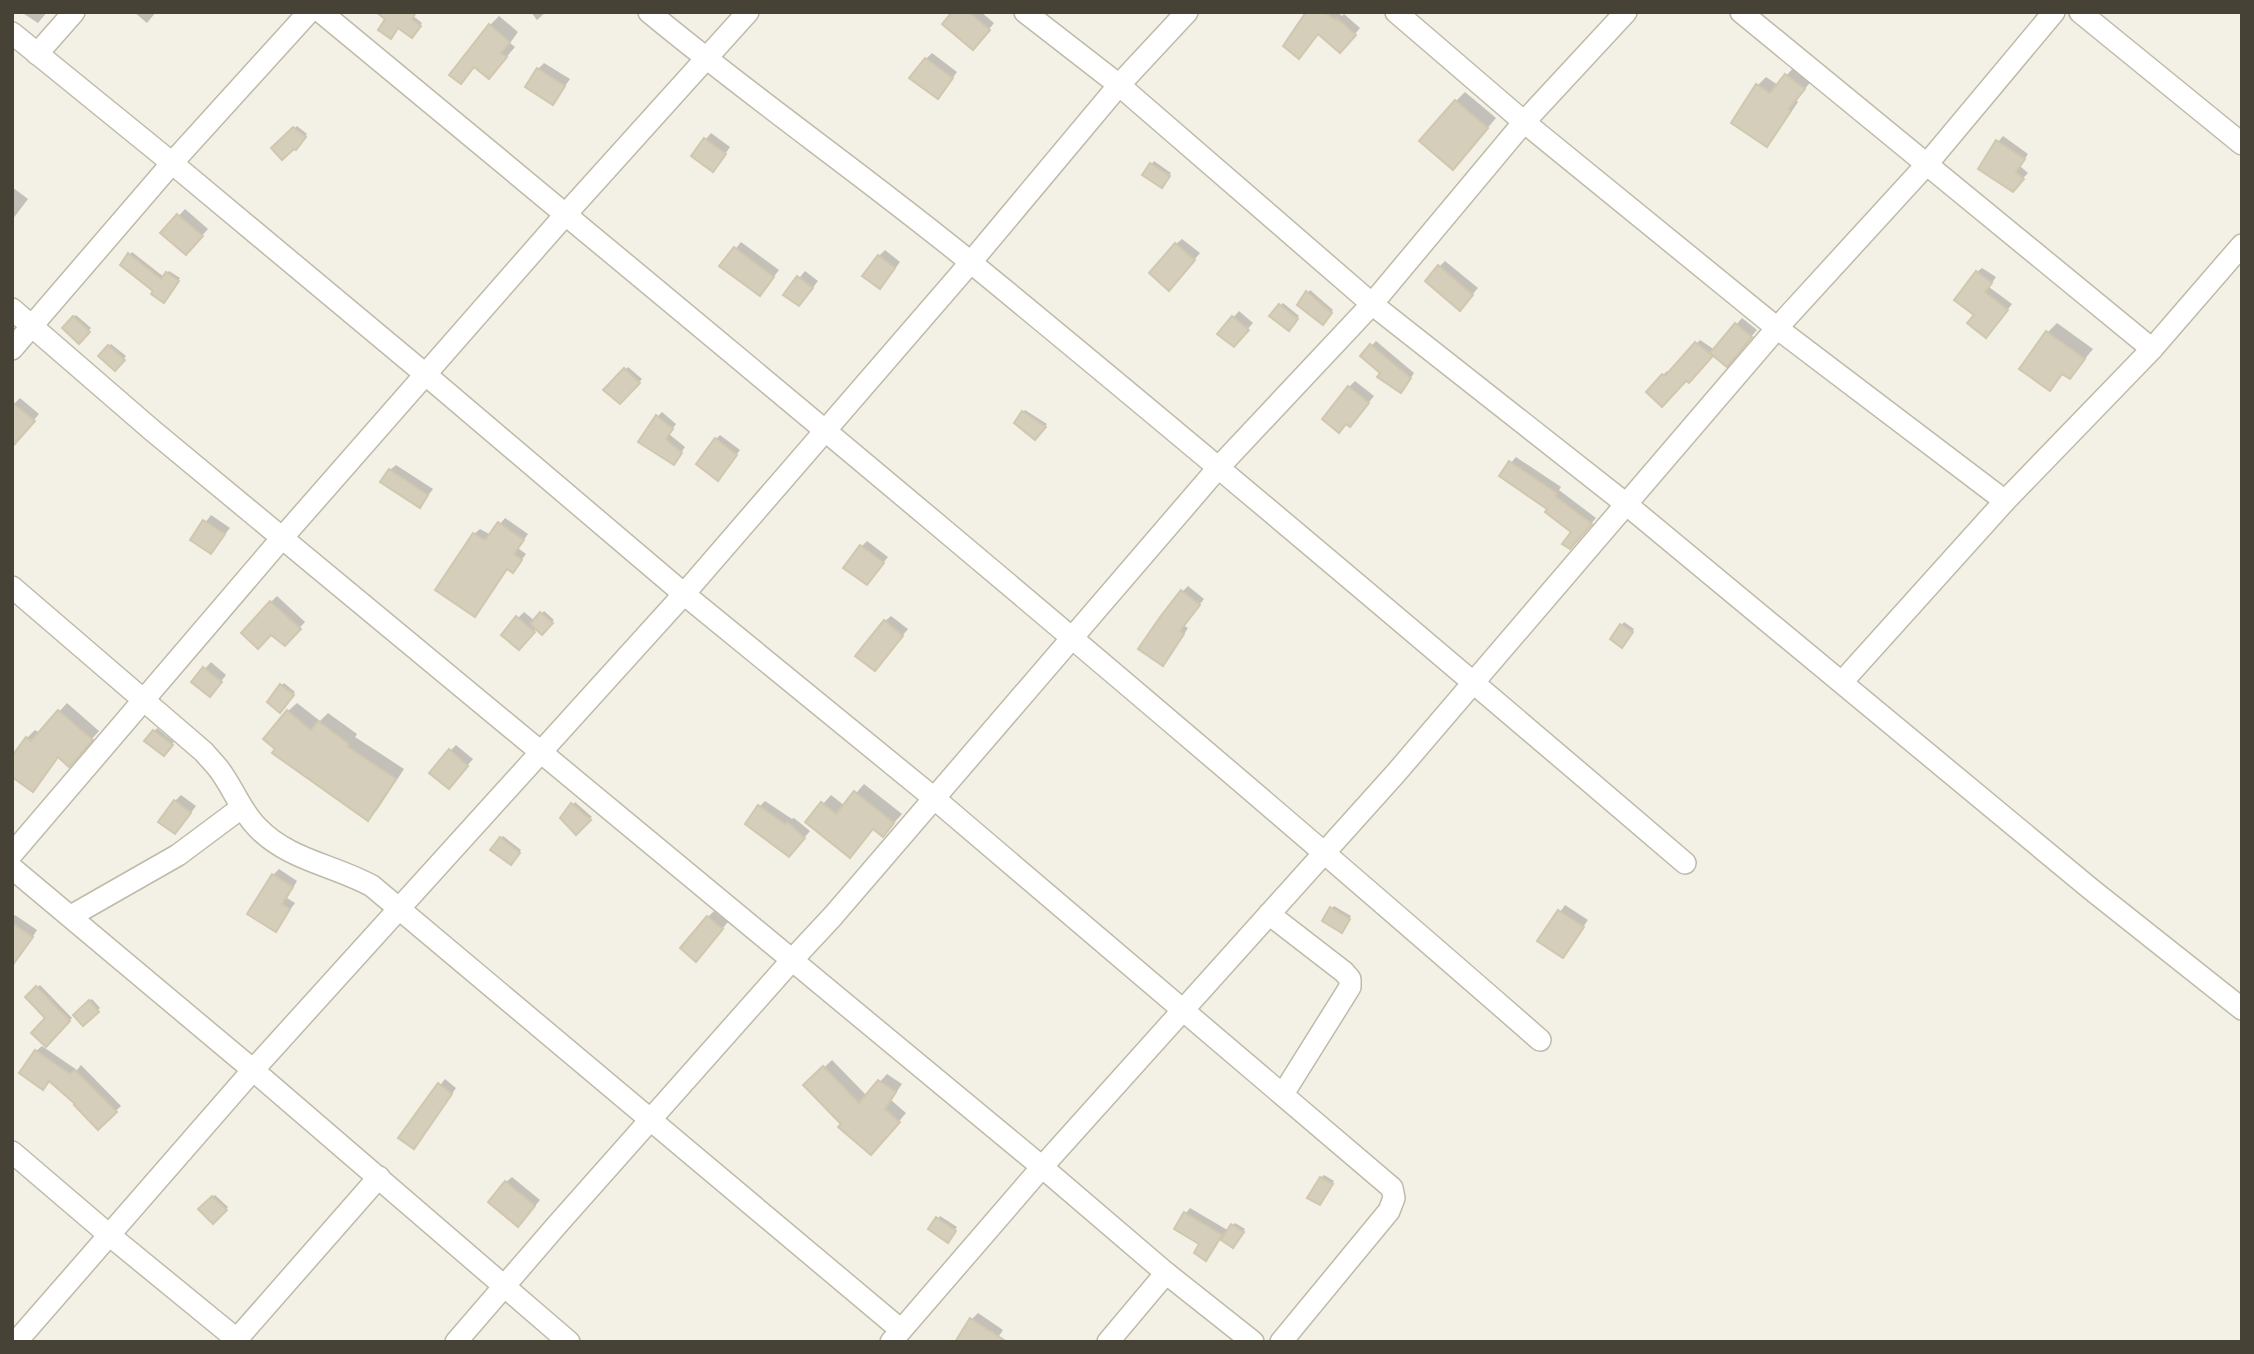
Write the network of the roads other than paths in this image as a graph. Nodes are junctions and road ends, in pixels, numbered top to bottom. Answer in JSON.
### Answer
{"nodes":[{"id":1,"x":74,"y":12,"type":"edge"},
{"id":2,"x":309,"y":12,"type":"edge"},
{"id":3,"x":321,"y":12,"type":"edge"},
{"id":4,"x":649,"y":12,"type":"edge"},
{"id":5,"x":748,"y":12,"type":"edge"},
{"id":6,"x":1025,"y":12,"type":"edge"},
{"id":7,"x":1187,"y":12,"type":"edge"},
{"id":8,"x":1396,"y":12,"type":"edge"},
{"id":9,"x":1626,"y":12,"type":"edge"},
{"id":10,"x":1741,"y":12,"type":"edge"},
{"id":11,"x":2054,"y":12,"type":"edge"},
{"id":12,"x":2080,"y":12,"type":"edge"},
{"id":13,"x":12,"y":33,"type":"edge"},
{"id":14,"x":37,"y":54,"type":"junction"},
{"id":15,"x":707,"y":60,"type":"junction"},
{"id":16,"x":1119,"y":85,"type":"junction"},
{"id":17,"x":1524,"y":122,"type":"junction"},
{"id":18,"x":2242,"y":144,"type":"edge"},
{"id":19,"x":172,"y":163,"type":"junction"},
{"id":20,"x":1927,"y":164,"type":"junction"},
{"id":21,"x":565,"y":215,"type":"junction"},
{"id":22,"x":2242,"y":244,"type":"edge"},
{"id":23,"x":971,"y":262,"type":"junction"},
{"id":24,"x":1372,"y":304,"type":"junction"},
{"id":25,"x":12,"y":309,"type":"edge"},
{"id":26,"x":33,"y":326,"type":"junction"},
{"id":27,"x":1777,"y":328,"type":"junction"},
{"id":28,"x":12,"y":349,"type":"edge"},
{"id":29,"x":2152,"y":349,"type":"junction"},
{"id":30,"x":425,"y":374,"type":"junction"},
{"id":31,"x":824,"y":429,"type":"junction"},
{"id":32,"x":1218,"y":468,"type":"junction"},
{"id":33,"x":2005,"y":501,"type":"junction"},
{"id":34,"x":1626,"y":504,"type":"junction"},
{"id":35,"x":282,"y":538,"type":"junction"},
{"id":36,"x":12,"y":587,"type":"edge"},
{"id":37,"x":684,"y":594,"type":"junction"},
{"id":38,"x":1074,"y":638,"type":"junction"},
{"id":39,"x":1842,"y":682,"type":"junction"},
{"id":40,"x":1475,"y":683,"type":"junction"},
{"id":41,"x":143,"y":698,"type":"junction"},
{"id":42,"x":541,"y":753,"type":"junction"},
{"id":43,"x":935,"y":799,"type":"junction"},
{"id":44,"x":241,"y":807,"type":"junction"},
{"id":45,"x":1325,"y":852,"type":"junction"},
{"id":46,"x":12,"y":854,"type":"edge"},
{"id":47,"x":1685,"y":863,"type":"dead end"},
{"id":48,"x":12,"y":868,"type":"edge"},
{"id":49,"x":400,"y":909,"type":"junction"},
{"id":50,"x":1269,"y":914,"type":"junction"},
{"id":51,"x":71,"y":916,"type":"junction"},
{"id":52,"x":792,"y":960,"type":"junction"},
{"id":53,"x":2242,"y":1009,"type":"edge"},
{"id":54,"x":1185,"y":1010,"type":"junction"},
{"id":55,"x":1540,"y":1040,"type":"dead end"},
{"id":56,"x":253,"y":1070,"type":"junction"},
{"id":57,"x":1283,"y":1094,"type":"junction"},
{"id":58,"x":651,"y":1119,"type":"junction"},
{"id":59,"x":12,"y":1152,"type":"edge"},
{"id":60,"x":1042,"y":1167,"type":"junction"},
{"id":61,"x":379,"y":1177,"type":"junction"},
{"id":62,"x":108,"y":1234,"type":"junction"},
{"id":63,"x":1166,"y":1273,"type":"junction"},
{"id":64,"x":505,"y":1285,"type":"junction"},
{"id":65,"x":896,"y":1336,"type":"edge"},
{"id":66,"x":239,"y":1340,"type":"edge"},
{"id":67,"x":16,"y":1342,"type":"edge"},
{"id":68,"x":456,"y":1342,"type":"edge"},
{"id":69,"x":569,"y":1342,"type":"edge"},
{"id":70,"x":1108,"y":1342,"type":"edge"},
{"id":71,"x":1253,"y":1342,"type":"edge"},
{"id":72,"x":1281,"y":1342,"type":"edge"}],
"edges":[{"from":1,"to":14,"type":"street"},
{"from":2,"to":19,"type":"street"},
{"from":3,"to":21,"type":"street"},
{"from":4,"to":15,"type":"street"},
{"from":5,"to":15,"type":"street"},
{"from":6,"to":16,"type":"street"},
{"from":7,"to":16,"type":"street"},
{"from":8,"to":17,"type":"street"},
{"from":9,"to":17,"type":"street"},
{"from":10,"to":20,"type":"street"},
{"from":11,"to":20,"type":"street"},
{"from":12,"to":18,"type":"street"},
{"from":13,"to":14,"type":"street"},
{"from":14,"to":19,"type":"street"},
{"from":15,"to":21,"type":"street"},
{"from":15,"to":23,"type":"street"},
{"from":16,"to":23,"type":"street"},
{"from":16,"to":24,"type":"street"},
{"from":17,"to":24,"type":"street"},
{"from":17,"to":27,"type":"street"},
{"from":19,"to":26,"type":"street"},
{"from":19,"to":30,"type":"street"},
{"from":20,"to":27,"type":"street"},
{"from":20,"to":29,"type":"street"},
{"from":21,"to":30,"type":"street"},
{"from":21,"to":31,"type":"street"},
{"from":22,"to":29,"type":"street"},
{"from":23,"to":31,"type":"street"},
{"from":23,"to":32,"type":"street"},
{"from":24,"to":32,"type":"street"},
{"from":24,"to":34,"type":"street"},
{"from":25,"to":26,"type":"street"},
{"from":26,"to":28,"type":"street"},
{"from":26,"to":35,"type":"street"},
{"from":27,"to":33,"type":"street"},
{"from":27,"to":34,"type":"street"},
{"from":29,"to":33,"type":"street"},
{"from":30,"to":35,"type":"street"},
{"from":30,"to":37,"type":"street"},
{"from":31,"to":37,"type":"street"},
{"from":31,"to":38,"type":"street"},
{"from":32,"to":38,"type":"street"},
{"from":32,"to":40,"type":"street"},
{"from":33,"to":39,"type":"street"},
{"from":34,"to":39,"type":"street"},
{"from":34,"to":40,"type":"street"},
{"from":35,"to":41,"type":"street"},
{"from":35,"to":42,"type":"street"},
{"from":36,"to":41,"type":"street"},
{"from":37,"to":42,"type":"street"},
{"from":37,"to":43,"type":"street"},
{"from":38,"to":43,"type":"street"},
{"from":38,"to":45,"type":"street"},
{"from":39,"to":53,"type":"street"},
{"from":40,"to":45,"type":"street"},
{"from":40,"to":47,"type":"street"},
{"from":41,"to":44,"type":"street"},
{"from":41,"to":46,"type":"street"},
{"from":42,"to":49,"type":"street"},
{"from":42,"to":52,"type":"street"},
{"from":43,"to":52,"type":"street"},
{"from":43,"to":54,"type":"street"},
{"from":44,"to":49,"type":"street"},
{"from":44,"to":51,"type":"street"},
{"from":45,"to":50,"type":"street"},
{"from":45,"to":55,"type":"street"},
{"from":48,"to":51,"type":"street"},
{"from":49,"to":56,"type":"street"},
{"from":49,"to":58,"type":"street"},
{"from":50,"to":54,"type":"street"},
{"from":50,"to":57,"type":"street"},
{"from":51,"to":56,"type":"street"},
{"from":52,"to":58,"type":"street"},
{"from":52,"to":60,"type":"street"},
{"from":54,"to":57,"type":"street"},
{"from":54,"to":60,"type":"street"},
{"from":56,"to":61,"type":"street"},
{"from":56,"to":62,"type":"street"},
{"from":57,"to":72,"type":"street"},
{"from":58,"to":64,"type":"street"},
{"from":58,"to":65,"type":"street"},
{"from":59,"to":62,"type":"street"},
{"from":60,"to":63,"type":"street"},
{"from":60,"to":65,"type":"street"},
{"from":61,"to":64,"type":"street"},
{"from":61,"to":66,"type":"street"},
{"from":62,"to":66,"type":"street"},
{"from":62,"to":67,"type":"street"},
{"from":63,"to":70,"type":"street"},
{"from":63,"to":71,"type":"street"},
{"from":64,"to":68,"type":"street"},
{"from":64,"to":69,"type":"street"}]}
